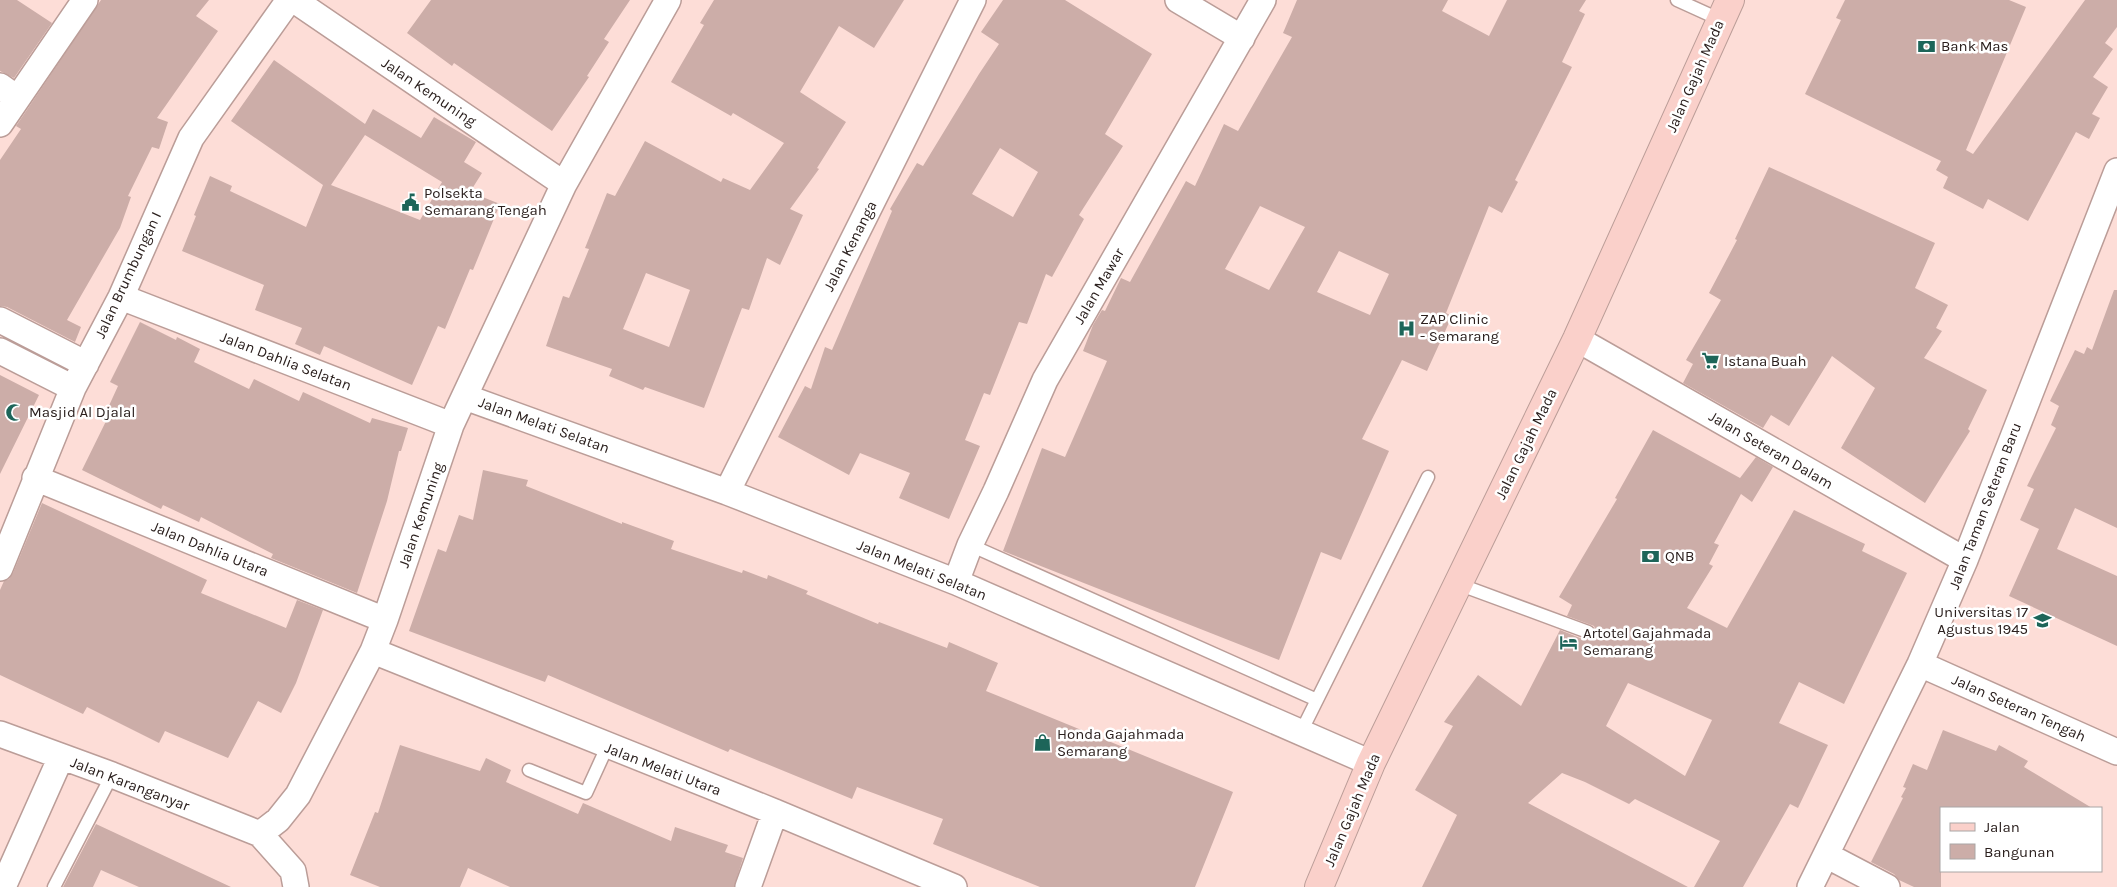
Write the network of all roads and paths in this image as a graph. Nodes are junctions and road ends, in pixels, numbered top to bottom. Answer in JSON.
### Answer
{"nodes":[{"id":1,"x":85,"y":0,"type":"edge"},
{"id":2,"x":289,"y":0,"type":"edge"},
{"id":3,"x":294,"y":0,"type":"edge"},
{"id":4,"x":668,"y":0,"type":"edge"},
{"id":5,"x":973,"y":0,"type":"edge"},
{"id":6,"x":1178,"y":0,"type":"edge"},
{"id":7,"x":1263,"y":0,"type":"edge"},
{"id":8,"x":1677,"y":0,"type":"edge"},
{"id":9,"x":1725,"y":10,"type":"edge"},
{"id":10,"x":1242,"y":38,"type":"junction"},
{"id":11,"x":9,"y":92,"type":"edge"},
{"id":12,"x":0,"y":124,"type":"edge"},
{"id":13,"x":2117,"y":171,"type":"edge"},
{"id":14,"x":564,"y":184,"type":"junction"},
{"id":15,"x":121,"y":297,"type":"junction"},
{"id":16,"x":5,"y":322,"type":"edge"},
{"id":17,"x":1577,"y":339,"type":"junction"},
{"id":18,"x":0,"y":349,"type":"edge"},
{"id":19,"x":86,"y":364,"type":"junction"},
{"id":20,"x":73,"y":388,"type":"junction"},
{"id":21,"x":464,"y":397,"type":"junction"},
{"id":22,"x":451,"y":425,"type":"junction"},
{"id":23,"x":1428,"y":477,"type":"dead end"},
{"id":24,"x":35,"y":478,"type":"junction"},
{"id":25,"x":727,"y":492,"type":"junction"},
{"id":26,"x":970,"y":545,"type":"junction"},
{"id":27,"x":1966,"y":560,"type":"junction"},
{"id":28,"x":0,"y":568,"type":"edge"},
{"id":29,"x":956,"y":582,"type":"junction"},
{"id":30,"x":1458,"y":584,"type":"junction"},
{"id":31,"x":385,"y":620,"type":"junction"},
{"id":32,"x":1588,"y":632,"type":"dead end"},
{"id":33,"x":372,"y":652,"type":"junction"},
{"id":34,"x":1920,"y":664,"type":"junction"},
{"id":35,"x":1317,"y":700,"type":"junction"},
{"id":36,"x":1301,"y":732,"type":"junction"},
{"id":37,"x":0,"y":734,"type":"edge"},
{"id":38,"x":607,"y":747,"type":"junction"},
{"id":39,"x":2117,"y":752,"type":"edge"},
{"id":40,"x":61,"y":757,"type":"junction"},
{"id":41,"x":1371,"y":763,"type":"junction"},
{"id":42,"x":529,"y":770,"type":"dead end"},
{"id":43,"x":112,"y":775,"type":"junction"},
{"id":44,"x":775,"y":812,"type":"junction"},
{"id":45,"x":260,"y":834,"type":"junction"},
{"id":46,"x":1826,"y":855,"type":"junction"},
{"id":47,"x":3,"y":887,"type":"edge"},
{"id":48,"x":54,"y":887,"type":"edge"},
{"id":49,"x":296,"y":887,"type":"edge"},
{"id":50,"x":748,"y":887,"type":"edge"},
{"id":51,"x":954,"y":887,"type":"edge"},
{"id":52,"x":1319,"y":887,"type":"edge"},
{"id":53,"x":1810,"y":887,"type":"edge"},
{"id":54,"x":1887,"y":887,"type":"edge"}],
"edges":[{"from":1,"to":11,"type":"street"},
{"from":2,"to":15,"type":"street","name":"Jalan Brumbungan I"},
{"from":3,"to":14,"type":"street","name":"Jalan Kemuning"},
{"from":4,"to":14,"type":"street","name":"Jalan Kemuning"},
{"from":5,"to":25,"type":"street","name":"Jalan Kenanga"},
{"from":6,"to":10,"type":"street"},
{"from":7,"to":10,"type":"street","name":"Jalan Mawar"},
{"from":8,"to":9,"type":"lane"},
{"from":9,"to":17,"type":"main road","name":"Jalan Gajah Mada"},
{"from":10,"to":26,"type":"street","name":"Jalan Mawar"},
{"from":11,"to":12,"type":"street"},
{"from":13,"to":27,"type":"street","name":"Jalan Taman Seteran Baru"},
{"from":14,"to":21,"type":"street","name":"Jalan Kemuning"},
{"from":15,"to":19,"type":"street","name":"Jalan Brumbungan I"},
{"from":15,"to":22,"type":"street","name":"Jalan Dahlia Selatan"},
{"from":16,"to":18,"type":"street"},
{"from":16,"to":19,"type":"street"},
{"from":17,"to":27,"type":"street","name":"Jalan Seteran Dalam"},
{"from":17,"to":30,"type":"main road","name":"Jalan Gajah Mada"},
{"from":18,"to":20,"type":"street"},
{"from":19,"to":20,"type":"street","name":"Jalan Brumbungan I"},
{"from":20,"to":24,"type":"street","name":"Jalan Brumbungan I"},
{"from":21,"to":22,"type":"street","name":"Jalan Kemuning"},
{"from":21,"to":25,"type":"street","name":"Jalan Melati Selatan"},
{"from":22,"to":31,"type":"street","name":"Jalan Kemuning"},
{"from":23,"to":35,"type":"lane"},
{"from":24,"to":28,"type":"street","name":"Jalan Brumbungan I"},
{"from":24,"to":31,"type":"street","name":"Jalan Dahlia Utara"},
{"from":25,"to":29,"type":"street","name":"Jalan Melati Selatan"},
{"from":26,"to":29,"type":"street","name":"Jalan Mawar"},
{"from":26,"to":35,"type":"lane"},
{"from":27,"to":34,"type":"street","name":"Jalan Taman Seteran Baru"},
{"from":29,"to":36,"type":"street","name":"Jalan Melati Selatan"},
{"from":30,"to":32,"type":"lane"},
{"from":30,"to":41,"type":"main road","name":"Jalan Gajah Mada"},
{"from":31,"to":33,"type":"street","name":"Jalan Kemuning"},
{"from":33,"to":38,"type":"street","name":"Jalan Melati Utara"},
{"from":33,"to":45,"type":"street","name":"Jalan Kemuning"},
{"from":34,"to":39,"type":"street","name":"Jalan Seteran Tengah"},
{"from":34,"to":46,"type":"street","name":"Jalan Taman Seteran Baru"},
{"from":35,"to":36,"type":"lane"},
{"from":36,"to":41,"type":"street","name":"Jalan Melati Selatan"},
{"from":37,"to":40,"type":"street","name":"Jalan Karanganyar"},
{"from":38,"to":42,"type":"lane"},
{"from":38,"to":44,"type":"street","name":"Jalan Melati Utara"},
{"from":40,"to":43,"type":"street","name":"Jalan Karanganyar"},
{"from":40,"to":47,"type":"street"},
{"from":41,"to":52,"type":"main road","name":"Jalan Gajah Mada"},
{"from":43,"to":45,"type":"street","name":"Jalan Karanganyar"},
{"from":43,"to":48,"type":"lane"},
{"from":44,"to":50,"type":"street"},
{"from":44,"to":51,"type":"street","name":"Jalan Melati Utara"},
{"from":45,"to":49,"type":"street"},
{"from":46,"to":53,"type":"street","name":"Jalan Taman Seteran Baru"},
{"from":46,"to":54,"type":"street"}]}
